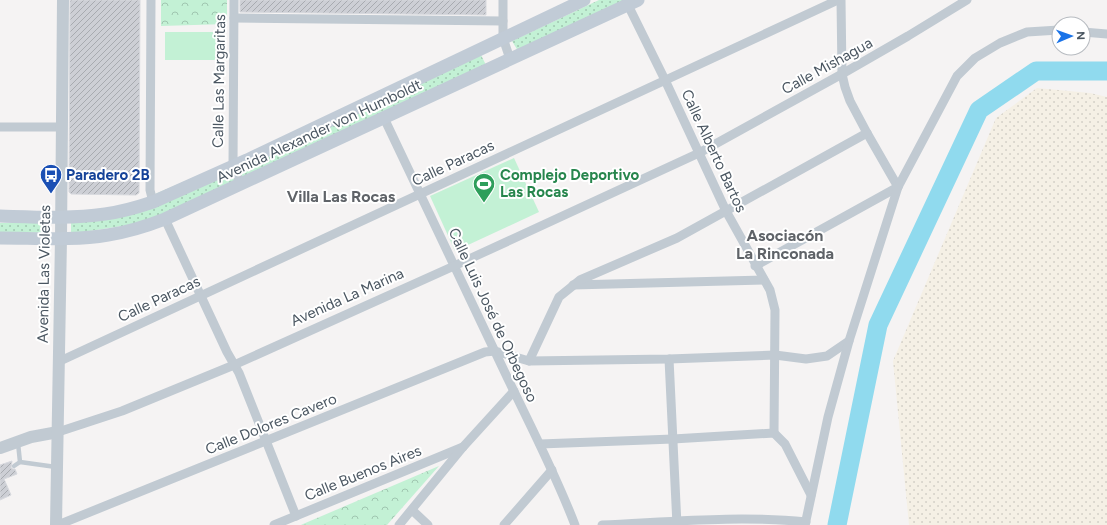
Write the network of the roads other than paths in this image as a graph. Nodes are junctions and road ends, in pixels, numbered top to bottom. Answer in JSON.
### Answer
{"nodes":[{"id":1,"x":63,"y":0,"type":"edge"},
{"id":2,"x":151,"y":0,"type":"edge"},
{"id":3,"x":234,"y":0,"type":"edge"},
{"id":4,"x":503,"y":0,"type":"edge"},
{"id":5,"x":583,"y":0,"type":"edge"},
{"id":6,"x":839,"y":0,"type":"edge"},
{"id":7,"x":967,"y":0,"type":"edge"},
{"id":8,"x":631,"y":1,"type":"edge"},
{"id":9,"x":234,"y":18,"type":"junction"},
{"id":10,"x":503,"y":21,"type":"junction"},
{"id":11,"x":1051,"y":30,"type":"edge"},
{"id":12,"x":1091,"y":33,"type":"edge"},
{"id":13,"x":1107,"y":34,"type":"edge"},
{"id":14,"x":503,"y":38,"type":"junction"},
{"id":15,"x":510,"y":60,"type":"junction"},
{"id":16,"x":842,"y":74,"type":"junction"},
{"id":17,"x":665,"y":80,"type":"junction"},
{"id":18,"x":384,"y":118,"type":"junction"},
{"id":19,"x":0,"y":127,"type":"edge"},
{"id":20,"x":62,"y":127,"type":"junction"},
{"id":21,"x":867,"y":134,"type":"junction"},
{"id":22,"x":699,"y":153,"type":"junction"},
{"id":23,"x":232,"y":166,"type":"junction"},
{"id":24,"x":241,"y":185,"type":"junction"},
{"id":25,"x":898,"y":187,"type":"junction"},
{"id":26,"x":420,"y":194,"type":"junction"},
{"id":27,"x":153,"y":202,"type":"junction"},
{"id":28,"x":726,"y":211,"type":"junction"},
{"id":29,"x":0,"y":216,"type":"edge"},
{"id":30,"x":61,"y":217,"type":"junction"},
{"id":31,"x":165,"y":219,"type":"junction"},
{"id":32,"x":0,"y":238,"type":"edge"},
{"id":33,"x":61,"y":238,"type":"junction"},
{"id":34,"x":454,"y":266,"type":"junction"},
{"id":35,"x":755,"y":266,"type":"junction"},
{"id":36,"x":764,"y":280,"type":"junction"},
{"id":37,"x":573,"y":286,"type":"junction"},
{"id":38,"x":200,"y":296,"type":"junction"},
{"id":39,"x":849,"y":341,"type":"junction"},
{"id":40,"x":495,"y":351,"type":"junction"},
{"id":41,"x":775,"y":355,"type":"junction"},
{"id":42,"x":669,"y":359,"type":"junction"},
{"id":43,"x":529,"y":361,"type":"junction"},
{"id":44,"x":58,"y":362,"type":"junction"},
{"id":45,"x":234,"y":365,"type":"junction"},
{"id":46,"x":514,"y":391,"type":"junction"},
{"id":47,"x":58,"y":432,"type":"junction"},
{"id":48,"x":774,"y":433,"type":"junction"},
{"id":49,"x":673,"y":439,"type":"junction"},
{"id":50,"x":18,"y":441,"type":"junction"},
{"id":51,"x":267,"y":441,"type":"junction"},
{"id":52,"x":540,"y":444,"type":"junction"},
{"id":53,"x":463,"y":447,"type":"junction"},
{"id":54,"x":0,"y":448,"type":"edge"},
{"id":55,"x":20,"y":462,"type":"junction"},
{"id":56,"x":14,"y":466,"type":"dead end"},
{"id":57,"x":57,"y":467,"type":"junction"},
{"id":58,"x":552,"y":470,"type":"junction"},
{"id":59,"x":811,"y":495,"type":"junction"},
{"id":60,"x":412,"y":510,"type":"junction"},
{"id":61,"x":296,"y":516,"type":"junction"},
{"id":62,"x":677,"y":523,"type":"edge"},
{"id":63,"x":805,"y":523,"type":"edge"},
{"id":64,"x":57,"y":525,"type":"edge"},
{"id":65,"x":274,"y":525,"type":"edge"},
{"id":66,"x":399,"y":525,"type":"edge"},
{"id":67,"x":428,"y":525,"type":"edge"},
{"id":68,"x":504,"y":525,"type":"edge"},
{"id":69,"x":575,"y":525,"type":"edge"},
{"id":70,"x":602,"y":525,"type":"edge"}],
"edges":[{"from":1,"to":20,"type":"street","name":"Avenida Las Violetas"},
{"from":2,"to":27,"type":"street"},
{"from":3,"to":9,"type":"street","name":"Calle Las Margaritas"},
{"from":4,"to":10,"type":"street"},
{"from":5,"to":14,"type":"main road","name":"Avenida Alexander von Humboldt"},
{"from":6,"to":16,"type":"street"},
{"from":6,"to":17,"type":"street","name":"Calle Paracas"},
{"from":7,"to":16,"type":"street","name":"Calle Mishagua"},
{"from":8,"to":15,"type":"main road","name":"Avenida Alexander von Humboldt"},
{"from":8,"to":17,"type":"street","name":"Calle Alberto Bartos"},
{"from":9,"to":10,"type":"street"},
{"from":9,"to":23,"type":"street","name":"Calle Las Margaritas"},
{"from":10,"to":14,"type":"street"},
{"from":11,"to":25,"type":"street"},
{"from":12,"to":13,"type":"street"},
{"from":14,"to":15,"type":"street"},
{"from":14,"to":23,"type":"main road","name":"Avenida Alexander von Humboldt"},
{"from":15,"to":18,"type":"main road","name":"Avenida Alexander von Humboldt"},
{"from":16,"to":21,"type":"street"},
{"from":16,"to":22,"type":"street","name":"Calle Mishagua"},
{"from":17,"to":22,"type":"street","name":"Calle Alberto Bartos"},
{"from":17,"to":26,"type":"street","name":"Calle Paracas"},
{"from":18,"to":24,"type":"main road","name":"Avenida Alexander von Humboldt"},
{"from":18,"to":26,"type":"street","name":"Calle Luis José de Orbegoso"},
{"from":19,"to":20,"type":"street"},
{"from":20,"to":30,"type":"street","name":"Avenida Las Violetas"},
{"from":21,"to":25,"type":"street"},
{"from":21,"to":28,"type":"street"},
{"from":22,"to":28,"type":"street","name":"Calle Alberto Bartos"},
{"from":22,"to":34,"type":"street","name":"Avenida La Marina"},
{"from":23,"to":24,"type":"street","name":"Calle Las Margaritas"},
{"from":23,"to":27,"type":"main road","name":"Avenida Alexander von Humboldt"},
{"from":24,"to":31,"type":"main road","name":"Avenida Alexander von Humboldt"},
{"from":25,"to":35,"type":"street"},
{"from":25,"to":39,"type":"street"},
{"from":26,"to":34,"type":"street","name":"Calle Luis José de Orbegoso"},
{"from":26,"to":38,"type":"street","name":"Calle Paracas"},
{"from":27,"to":30,"type":"main road","name":"Avenida Alexander von Humboldt"},
{"from":28,"to":35,"type":"street","name":"Calle Alberto Bartos"},
{"from":28,"to":37,"type":"street"},
{"from":29,"to":30,"type":"main road","name":"Avenida Alexander von Humboldt"},
{"from":30,"to":33,"type":"street","name":"Avenida Las Violetas"},
{"from":31,"to":33,"type":"main road","name":"Avenida Alexander von Humboldt"},
{"from":31,"to":38,"type":"street"},
{"from":32,"to":33,"type":"main road","name":"Avenida Alexander von Humboldt"},
{"from":33,"to":44,"type":"street","name":"Avenida Las Violetas"},
{"from":34,"to":40,"type":"street","name":"Calle Luis José de Orbegoso"},
{"from":34,"to":45,"type":"street","name":"Avenida La Marina"},
{"from":35,"to":36,"type":"street","name":"Calle Alberto Bartos"},
{"from":36,"to":37,"type":"street"},
{"from":36,"to":41,"type":"street","name":"Calle Alberto Bartos"},
{"from":37,"to":43,"type":"street"},
{"from":38,"to":44,"type":"street","name":"Calle Paracas"},
{"from":38,"to":45,"type":"street"},
{"from":39,"to":41,"type":"street"},
{"from":39,"to":59,"type":"street"},
{"from":40,"to":43,"type":"street"},
{"from":40,"to":46,"type":"street","name":"Calle Luis José de Orbegoso"},
{"from":40,"to":51,"type":"street","name":"Calle Dolores Cavero"},
{"from":41,"to":42,"type":"street"},
{"from":41,"to":48,"type":"street","name":"Calle Alberto Bartos"},
{"from":42,"to":43,"type":"street"},
{"from":42,"to":49,"type":"street"},
{"from":44,"to":47,"type":"street","name":"Avenida Las Violetas"},
{"from":45,"to":47,"type":"street","name":"Avenida La Marina"},
{"from":45,"to":51,"type":"street"},
{"from":46,"to":52,"type":"street","name":"Calle Luis José de Orbegoso"},
{"from":46,"to":53,"type":"street"},
{"from":47,"to":50,"type":"street","name":"Avenida La Marina"},
{"from":47,"to":57,"type":"street","name":"Avenida Las Violetas"},
{"from":48,"to":49,"type":"street"},
{"from":48,"to":59,"type":"street"},
{"from":49,"to":52,"type":"street"},
{"from":49,"to":62,"type":"street"},
{"from":50,"to":54,"type":"street","name":"Avenida La Marina"},
{"from":50,"to":55,"type":"lane"},
{"from":51,"to":61,"type":"street"},
{"from":51,"to":64,"type":"street","name":"Calle Dolores Cavero"},
{"from":52,"to":58,"type":"street","name":"Calle Luis José de Orbegoso"},
{"from":53,"to":60,"type":"street"},
{"from":53,"to":61,"type":"street","name":"Calle Buenos Aires"},
{"from":55,"to":56,"type":"lane"},
{"from":55,"to":57,"type":"lane"},
{"from":57,"to":64,"type":"street","name":"Avenida Las Violetas"},
{"from":58,"to":68,"type":"street"},
{"from":58,"to":69,"type":"street","name":"Calle Luis José de Orbegoso"},
{"from":59,"to":63,"type":"street"},
{"from":60,"to":66,"type":"street"},
{"from":60,"to":67,"type":"street"},
{"from":61,"to":65,"type":"street","name":"Calle Buenos Aires"},
{"from":62,"to":63,"type":"street"},
{"from":62,"to":70,"type":"street"}]}
